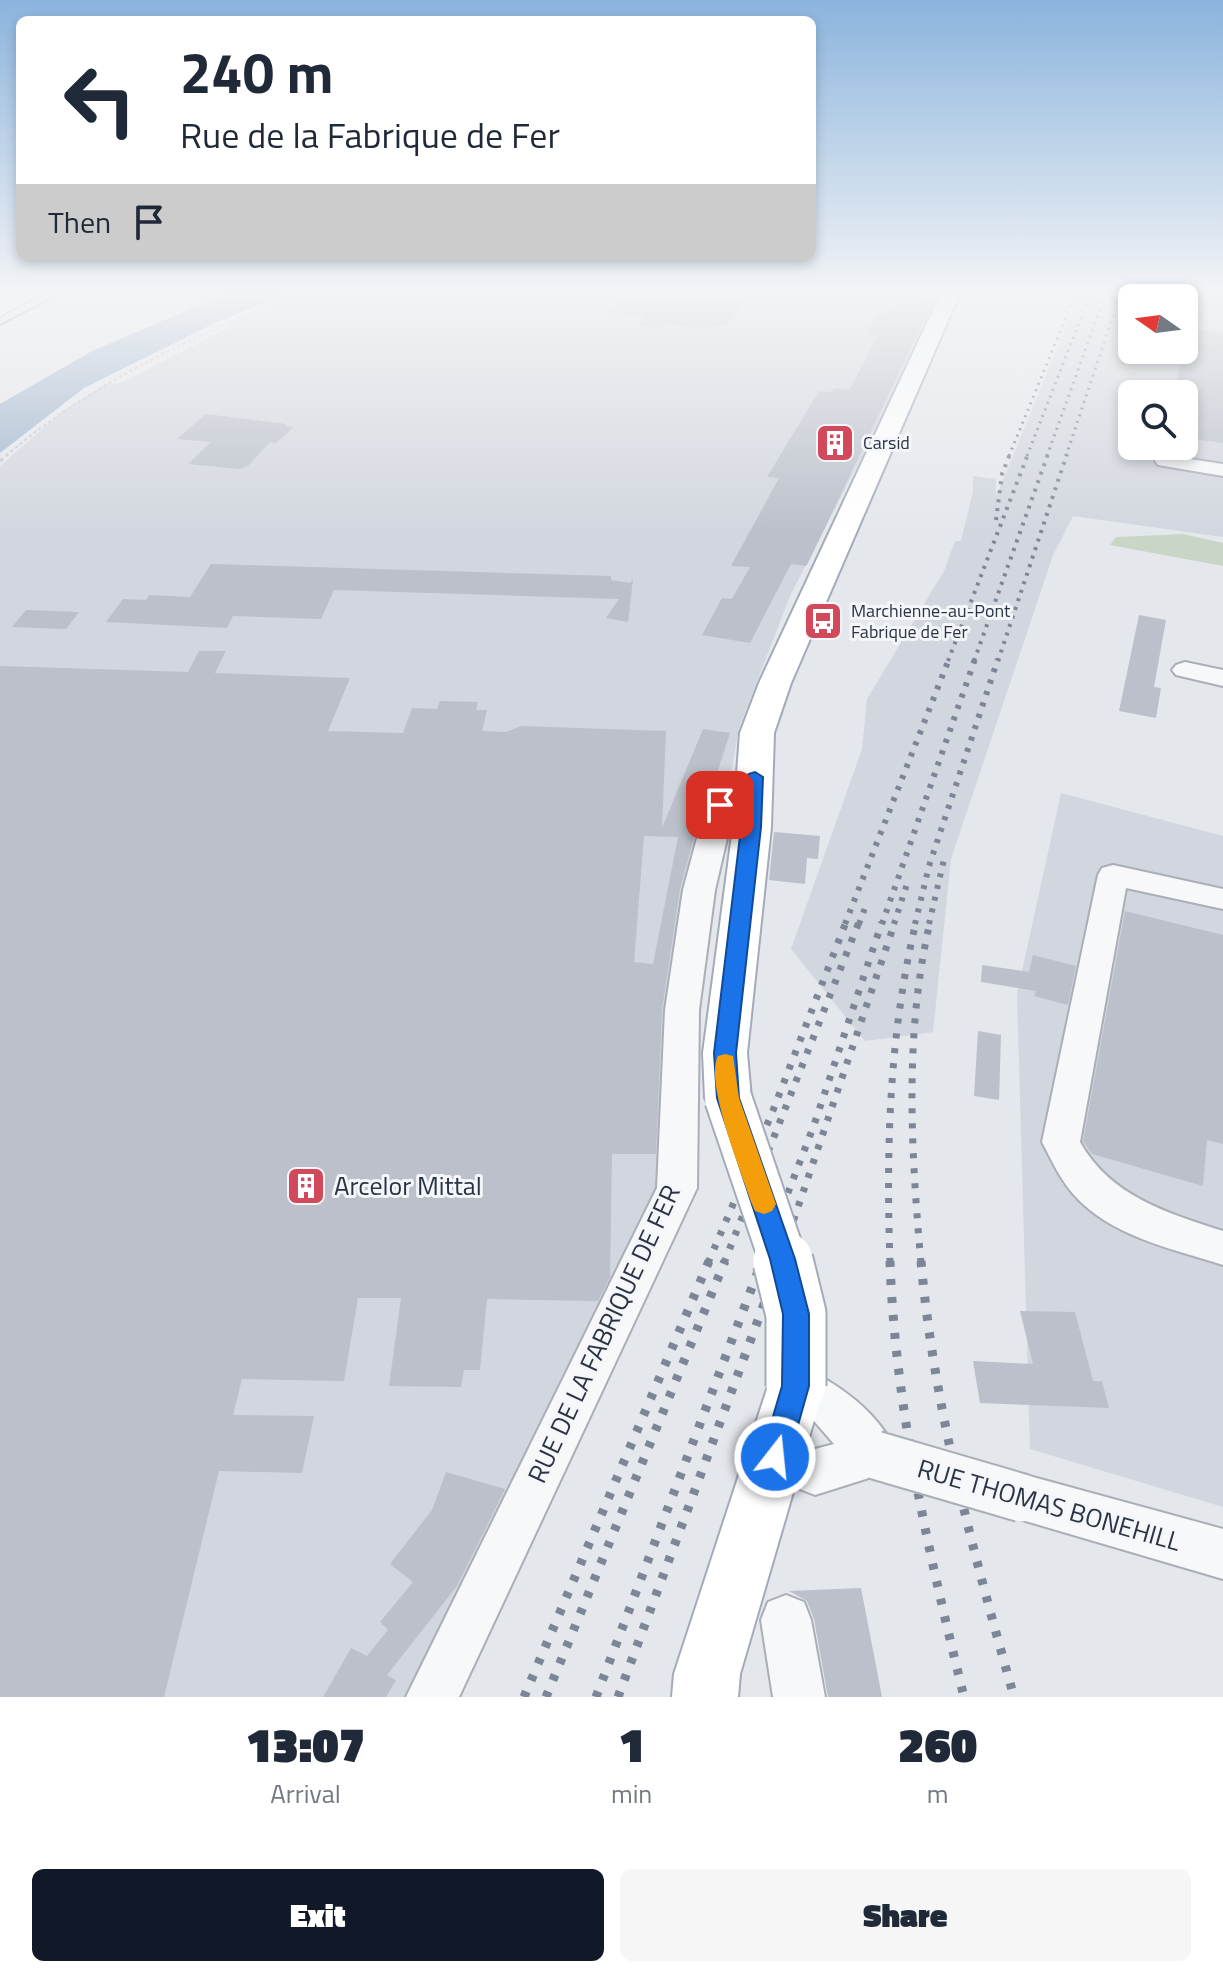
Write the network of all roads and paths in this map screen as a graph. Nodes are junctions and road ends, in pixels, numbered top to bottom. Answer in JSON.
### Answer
{"nodes":[{"id":1,"x":122,"y":374,"type":"edge"},
{"id":2,"x":914,"y":374,"type":"edge"},
{"id":3,"x":1165,"y":460,"type":"edge"},
{"id":4,"x":0,"y":461,"type":"edge"},
{"id":5,"x":1223,"y":470,"type":"edge"},
{"id":6,"x":1185,"y":670,"type":"dead end"},
{"id":7,"x":1223,"y":678,"type":"edge"},
{"id":8,"x":755,"y":777,"type":"junction"},
{"id":9,"x":1223,"y":899,"type":"edge"},
{"id":10,"x":1223,"y":1248,"type":"edge"},
{"id":11,"x":796,"y":1386,"type":"junction"},
{"id":12,"x":875,"y":1455,"type":"junction"},
{"id":13,"x":775,"y":1457,"type":"junction"},
{"id":14,"x":1223,"y":1554,"type":"edge"},
{"id":15,"x":786,"y":1620,"type":"dead end"},
{"id":16,"x":706,"y":1686,"type":"edge"},
{"id":17,"x":432,"y":1697,"type":"edge"},
{"id":18,"x":799,"y":1697,"type":"edge"}],
"edges":[{"from":1,"to":4,"type":"path"},
{"from":2,"to":8,"type":"main road"},
{"from":3,"to":5,"type":"street"},
{"from":6,"to":7,"type":"street"},
{"from":8,"to":11,"type":"main road","bridge":true},
{"from":8,"to":17,"type":"street","name":"RUE DE LA FABRIQUE DE FER"},
{"from":9,"to":10,"type":"street"},
{"from":11,"to":12,"type":"street"},
{"from":11,"to":13,"type":"main road"},
{"from":12,"to":13,"type":"street"},
{"from":12,"to":14,"type":"street","name":"RUE THOMAS BONEHILL","bridge":true},
{"from":13,"to":16,"type":"main road"},
{"from":15,"to":18,"type":"street"}]}
